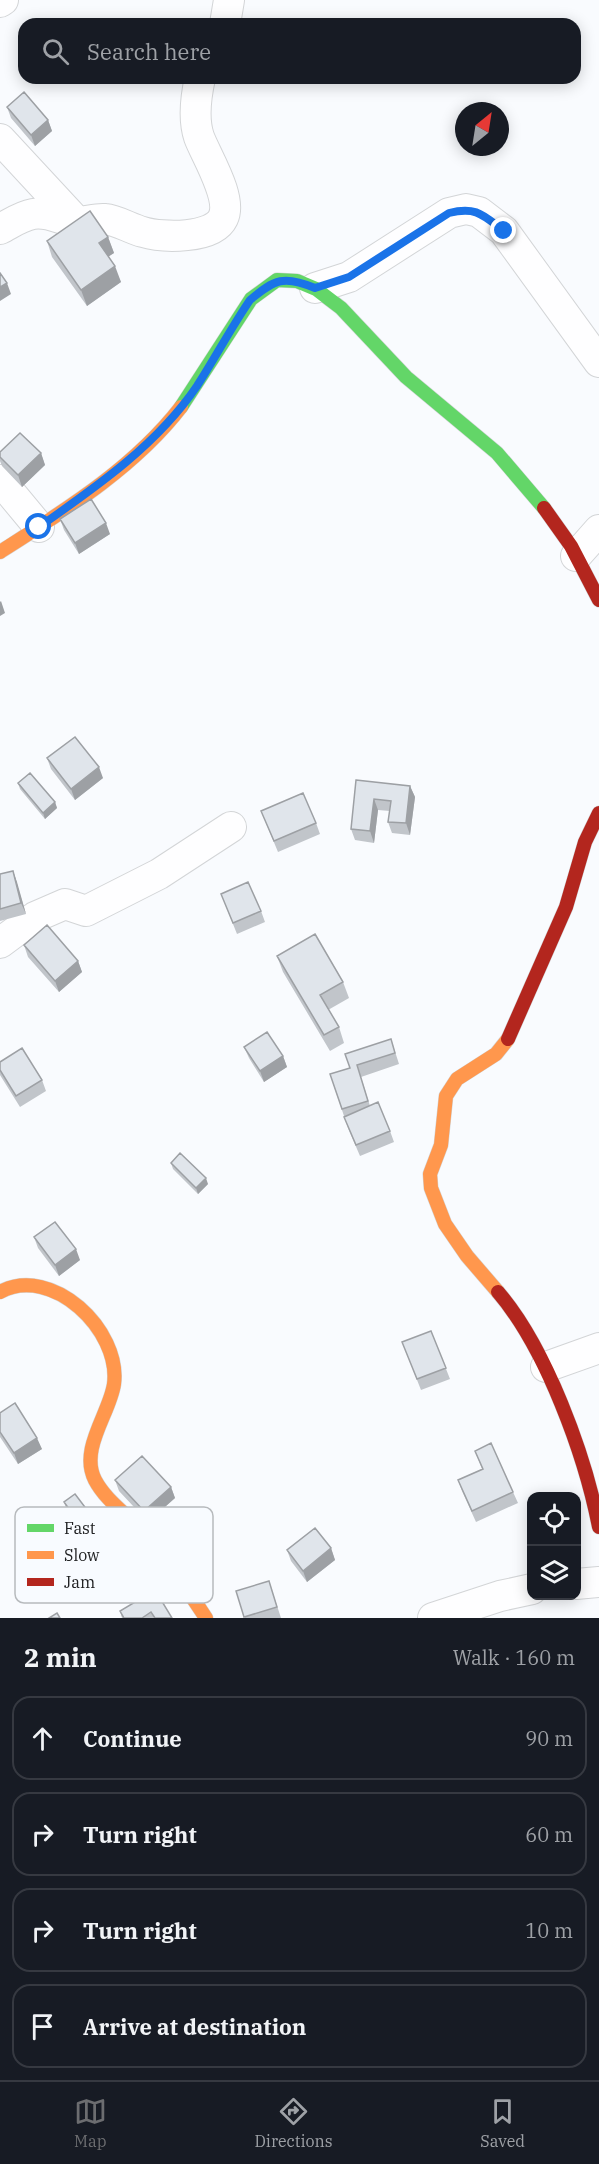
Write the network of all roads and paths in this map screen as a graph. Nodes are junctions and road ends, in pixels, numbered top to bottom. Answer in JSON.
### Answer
{"nodes":[{"id":1,"x":229,"y":0,"type":"edge"},
{"id":2,"x":226,"y":18,"type":"edge"},
{"id":3,"x":200,"y":84,"type":"edge"},
{"id":4,"x":0,"y":139,"type":"edge"},
{"id":5,"x":77,"y":222,"type":"junction"},
{"id":6,"x":0,"y":229,"type":"edge"},
{"id":7,"x":315,"y":288,"type":"junction"},
{"id":8,"x":599,"y":362,"type":"edge"},
{"id":9,"x":0,"y":480,"type":"edge"},
{"id":10,"x":39,"y":527,"type":"junction"},
{"id":11,"x":599,"y":530,"type":"edge"},
{"id":12,"x":0,"y":552,"type":"edge"},
{"id":13,"x":576,"y":556,"type":"junction"},
{"id":14,"x":599,"y":600,"type":"edge"},
{"id":15,"x":599,"y":813,"type":"edge"},
{"id":16,"x":231,"y":827,"type":"dead end"},
{"id":17,"x":0,"y":943,"type":"edge"},
{"id":18,"x":0,"y":1292,"type":"edge"},
{"id":19,"x":599,"y":1348,"type":"edge"},
{"id":20,"x":546,"y":1367,"type":"junction"},
{"id":21,"x":596,"y":1488,"type":"edge"},
{"id":22,"x":119,"y":1507,"type":"edge"},
{"id":23,"x":599,"y":1527,"type":"edge"},
{"id":24,"x":599,"y":1582,"type":"edge"},
{"id":25,"x":581,"y":1584,"type":"edge"},
{"id":26,"x":527,"y":1591,"type":"edge"},
{"id":27,"x":196,"y":1603,"type":"edge"},
{"id":28,"x":206,"y":1618,"type":"edge"},
{"id":29,"x":433,"y":1618,"type":"edge"}],
"edges":[{"from":1,"to":2,"type":"street"},
{"from":3,"to":5,"type":"street"},
{"from":4,"to":5,"type":"street"},
{"from":5,"to":6,"type":"street"},
{"from":7,"to":8,"type":"street"},
{"from":7,"to":10,"type":"street"},
{"from":7,"to":13,"type":"street"},
{"from":9,"to":10,"type":"street"},
{"from":10,"to":12,"type":"street"},
{"from":11,"to":13,"type":"street"},
{"from":13,"to":14,"type":"street"},
{"from":15,"to":20,"type":"street"},
{"from":16,"to":17,"type":"street"},
{"from":18,"to":22,"type":"street"},
{"from":19,"to":20,"type":"street"},
{"from":20,"to":21,"type":"street"},
{"from":21,"to":23,"type":"street"},
{"from":24,"to":25,"type":"street"},
{"from":26,"to":29,"type":"street"},
{"from":27,"to":28,"type":"street"}]}
